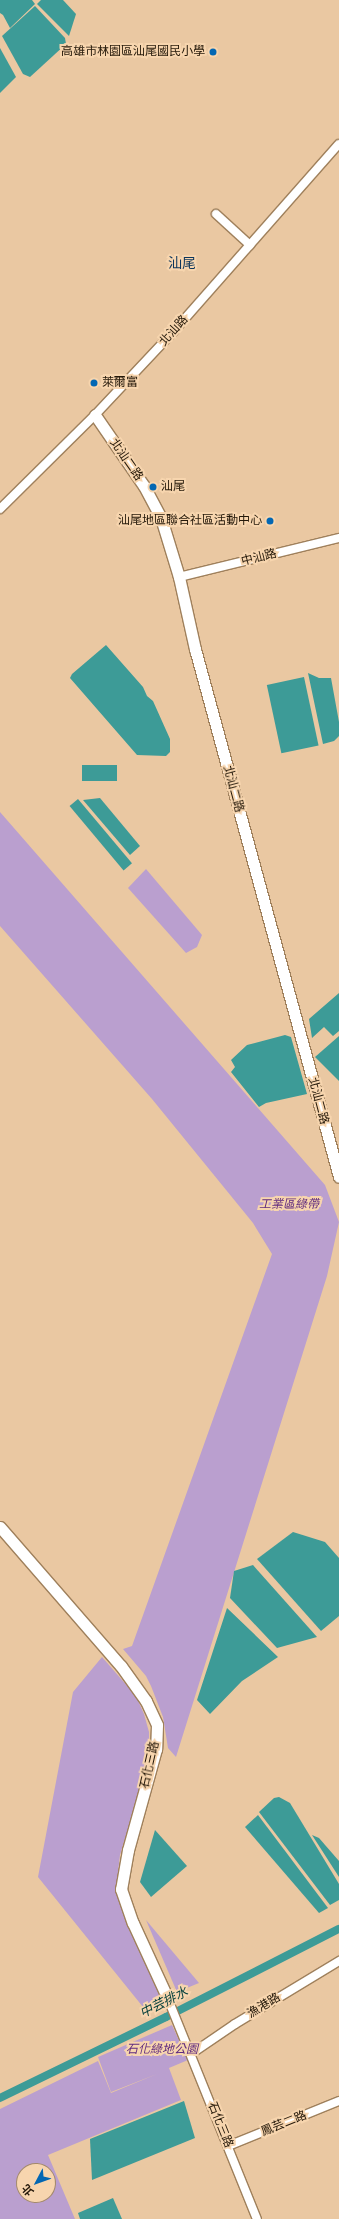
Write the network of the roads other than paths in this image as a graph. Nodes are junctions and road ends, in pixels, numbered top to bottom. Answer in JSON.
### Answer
{"nodes":[{"id":1,"x":339,"y":144,"type":"edge"},
{"id":2,"x":216,"y":214,"type":"dead end"},
{"id":3,"x":250,"y":245,"type":"junction"},
{"id":4,"x":95,"y":415,"type":"junction"},
{"id":5,"x":0,"y":509,"type":"edge"},
{"id":6,"x":339,"y":538,"type":"edge"},
{"id":7,"x":179,"y":577,"type":"junction"},
{"id":8,"x":339,"y":1177,"type":"edge"},
{"id":9,"x":0,"y":1527,"type":"edge"},
{"id":10,"x":339,"y":1961,"type":"edge"},
{"id":11,"x":168,"y":1999,"type":"joint"},
{"id":12,"x":191,"y":2054,"type":"junction"},
{"id":13,"x":339,"y":2101,"type":"edge"},
{"id":14,"x":228,"y":2146,"type":"junction"},
{"id":15,"x":257,"y":2219,"type":"edge"}],
"edges":[{"from":1,"to":3,"type":"street","name":"北汕路"},
{"from":2,"to":3,"type":"street"},
{"from":3,"to":4,"type":"street","name":"北汕路"},
{"from":4,"to":5,"type":"street","name":"北汕路"},
{"from":4,"to":7,"type":"street","name":"北汕二路"},
{"from":6,"to":7,"type":"street","name":"中汕路"},
{"from":7,"to":8,"type":"street","name":"北汕二路"},
{"from":9,"to":11,"type":"street","name":"石化三路"},
{"from":10,"to":12,"type":"street","name":"漁港路"},
{"from":11,"to":12,"type":"street","name":"石化三路"},
{"from":12,"to":14,"type":"street","name":"石化三路"},
{"from":13,"to":14,"type":"street","name":"鳳芸二路"},
{"from":14,"to":15,"type":"street","name":"石化三路"}]}
